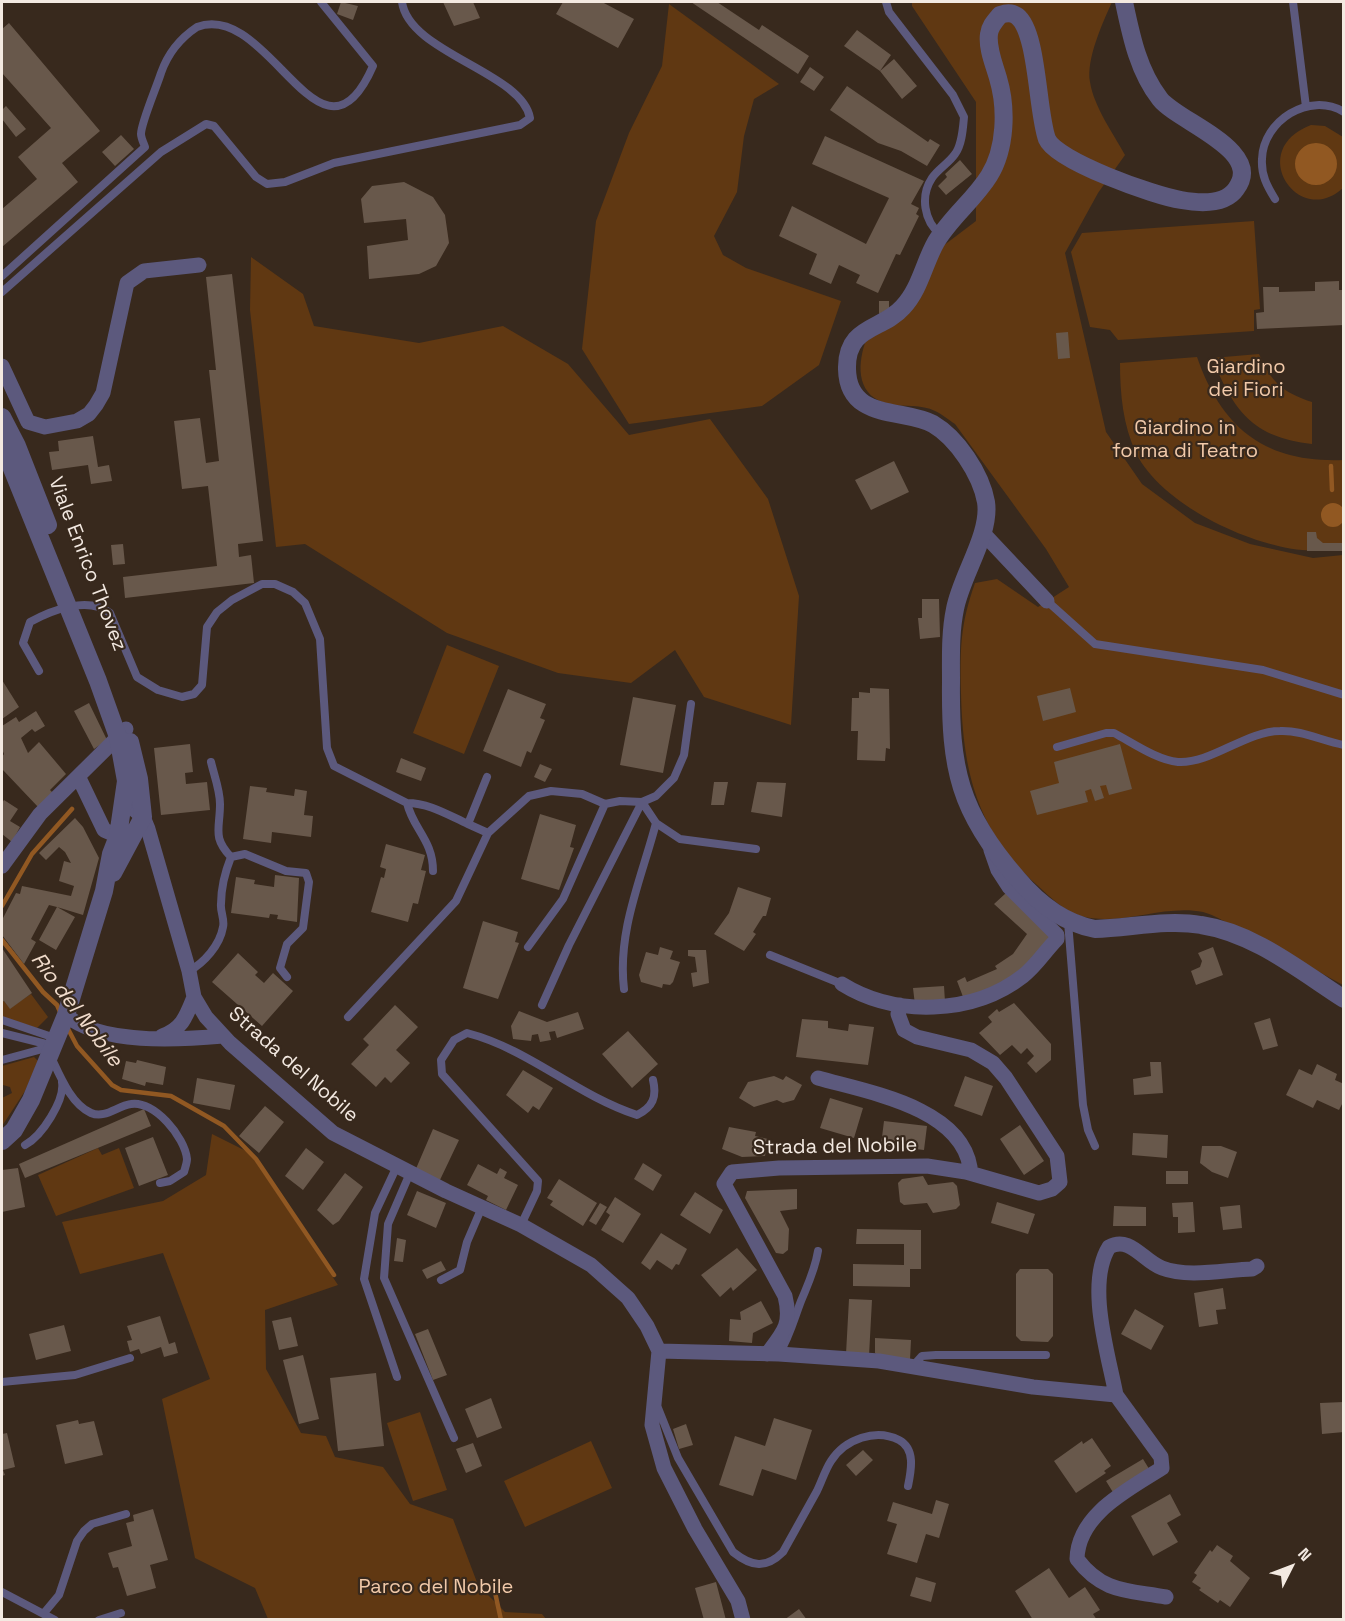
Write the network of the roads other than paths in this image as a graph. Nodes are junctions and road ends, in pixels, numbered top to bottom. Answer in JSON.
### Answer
{"nodes":[{"id":1,"x":321,"y":2,"type":"edge"},
{"id":2,"x":402,"y":2,"type":"edge"},
{"id":3,"x":886,"y":2,"type":"edge"},
{"id":4,"x":1124,"y":2,"type":"edge"},
{"id":5,"x":1293,"y":2,"type":"edge"},
{"id":6,"x":1306,"y":106,"type":"junction"},
{"id":7,"x":1344,"y":112,"type":"edge"},
{"id":8,"x":1275,"y":199,"type":"dead end"},
{"id":9,"x":941,"y":234,"type":"junction"},
{"id":10,"x":199,"y":265,"type":"dead end"},
{"id":11,"x":2,"y":276,"type":"edge"},
{"id":12,"x":2,"y":292,"type":"edge"},
{"id":13,"x":2,"y":366,"type":"edge"},
{"id":14,"x":2,"y":417,"type":"edge"},
{"id":15,"x":2,"y":444,"type":"edge"},
{"id":16,"x":982,"y":532,"type":"junction"},
{"id":17,"x":1047,"y":601,"type":"joint"},
{"id":18,"x":74,"y":606,"type":"junction"},
{"id":19,"x":39,"y":671,"type":"dead end"},
{"id":20,"x":1344,"y":695,"type":"edge"},
{"id":21,"x":691,"y":704,"type":"dead end"},
{"id":22,"x":122,"y":733,"type":"junction"},
{"id":23,"x":1344,"y":745,"type":"edge"},
{"id":24,"x":1058,"y":747,"type":"dead end"},
{"id":25,"x":211,"y":762,"type":"dead end"},
{"id":26,"x":487,"y":777,"type":"dead end"},
{"id":27,"x":79,"y":778,"type":"junction"},
{"id":28,"x":124,"y":801,"type":"junction"},
{"id":29,"x":642,"y":802,"type":"junction"},
{"id":30,"x":407,"y":803,"type":"junction"},
{"id":31,"x":605,"y":804,"type":"junction"},
{"id":32,"x":143,"y":818,"type":"junction"},
{"id":33,"x":656,"y":823,"type":"junction"},
{"id":34,"x":468,"y":824,"type":"junction"},
{"id":35,"x":488,"y":833,"type":"junction"},
{"id":36,"x":118,"y":836,"type":"junction"},
{"id":37,"x":989,"y":844,"type":"junction"},
{"id":38,"x":756,"y":849,"type":"dead end"},
{"id":39,"x":231,"y":857,"type":"junction"},
{"id":40,"x":2,"y":866,"type":"edge"},
{"id":41,"x":433,"y":871,"type":"dead end"},
{"id":42,"x":104,"y":891,"type":"junction"},
{"id":43,"x":1068,"y":921,"type":"junction"},
{"id":44,"x":528,"y":947,"type":"dead end"},
{"id":45,"x":770,"y":955,"type":"dead end"},
{"id":46,"x":189,"y":971,"type":"junction"},
{"id":47,"x":287,"y":977,"type":"dead end"},
{"id":48,"x":842,"y":984,"type":"joint"},
{"id":49,"x":624,"y":989,"type":"dead end"},
{"id":50,"x":194,"y":997,"type":"junction"},
{"id":51,"x":1344,"y":999,"type":"edge"},
{"id":52,"x":542,"y":1005,"type":"dead end"},
{"id":53,"x":900,"y":1005,"type":"junction"},
{"id":54,"x":348,"y":1017,"type":"dead end"},
{"id":55,"x":2,"y":1020,"type":"edge"},
{"id":56,"x":2,"y":1034,"type":"edge"},
{"id":57,"x":58,"y":1036,"type":"junction"},
{"id":58,"x":223,"y":1036,"type":"junction"},
{"id":59,"x":156,"y":1038,"type":"junction"},
{"id":60,"x":2,"y":1060,"type":"edge"},
{"id":61,"x":818,"y":1078,"type":"dead end"},
{"id":62,"x":62,"y":1080,"type":"junction"},
{"id":63,"x":653,"y":1080,"type":"dead end"},
{"id":64,"x":2,"y":1141,"type":"edge"},
{"id":65,"x":25,"y":1145,"type":"dead end"},
{"id":66,"x":1095,"y":1146,"type":"dead end"},
{"id":67,"x":404,"y":1169,"type":"junction"},
{"id":68,"x":966,"y":1172,"type":"junction"},
{"id":69,"x":160,"y":1183,"type":"dead end"},
{"id":70,"x":482,"y":1207,"type":"junction"},
{"id":71,"x":521,"y":1225,"type":"junction"},
{"id":72,"x":818,"y":1251,"type":"dead end"},
{"id":73,"x":1257,"y":1266,"type":"dead end"},
{"id":74,"x":441,"y":1280,"type":"dead end"},
{"id":75,"x":659,"y":1352,"type":"junction"},
{"id":76,"x":773,"y":1354,"type":"junction"},
{"id":77,"x":1046,"y":1355,"type":"dead end"},
{"id":78,"x":130,"y":1358,"type":"dead end"},
{"id":79,"x":912,"y":1367,"type":"junction"},
{"id":80,"x":397,"y":1377,"type":"dead end"},
{"id":81,"x":2,"y":1382,"type":"edge"},
{"id":82,"x":1116,"y":1395,"type":"junction"},
{"id":83,"x":655,"y":1398,"type":"junction"},
{"id":84,"x":454,"y":1438,"type":"dead end"},
{"id":85,"x":908,"y":1486,"type":"dead end"},
{"id":86,"x":126,"y":1514,"type":"dead end"},
{"id":87,"x":2,"y":1592,"type":"edge"},
{"id":88,"x":1166,"y":1597,"type":"dead end"},
{"id":89,"x":121,"y":1613,"type":"dead end"},
{"id":90,"x":44,"y":1614,"type":"junction"},
{"id":91,"x":55,"y":1620,"type":"edge"},
{"id":92,"x":99,"y":1620,"type":"edge"},
{"id":93,"x":743,"y":1620,"type":"edge"}],
"edges":[{"from":1,"to":11,"type":"lane"},
{"from":2,"to":12,"type":"lane"},
{"from":3,"to":9,"type":"lane"},
{"from":4,"to":9,"type":"street"},
{"from":5,"to":6,"type":"lane"},
{"from":6,"to":7,"type":"lane"},
{"from":6,"to":8,"type":"lane"},
{"from":9,"to":16,"type":"street"},
{"from":10,"to":13,"type":"street"},
{"from":14,"to":18,"type":"street","name":"Viale Enrico Thovez"},
{"from":15,"to":18,"type":"street","name":"Viale Enrico Thovez"},
{"from":16,"to":17,"type":"street"},
{"from":16,"to":37,"type":"street"},
{"from":17,"to":20,"type":"lane"},
{"from":18,"to":19,"type":"lane"},
{"from":18,"to":22,"type":"street","name":"Viale Enrico Thovez"},
{"from":18,"to":30,"type":"lane"},
{"from":21,"to":29,"type":"lane"},
{"from":22,"to":27,"type":"street"},
{"from":22,"to":28,"type":"street","name":"Viale Enrico Thovez"},
{"from":22,"to":32,"type":"street","name":"Viale Enrico Thovez"},
{"from":23,"to":24,"type":"lane"},
{"from":25,"to":39,"type":"lane"},
{"from":26,"to":34,"type":"lane"},
{"from":27,"to":36,"type":"street"},
{"from":27,"to":40,"type":"street"},
{"from":28,"to":32,"type":"street"},
{"from":28,"to":36,"type":"street","name":"Viale Enrico Thovez"},
{"from":29,"to":31,"type":"lane"},
{"from":29,"to":33,"type":"lane"},
{"from":29,"to":52,"type":"lane"},
{"from":30,"to":34,"type":"lane"},
{"from":30,"to":41,"type":"lane"},
{"from":31,"to":35,"type":"lane"},
{"from":31,"to":44,"type":"lane"},
{"from":32,"to":42,"type":"street"},
{"from":32,"to":46,"type":"street","name":"Strada del Nobile"},
{"from":33,"to":38,"type":"lane"},
{"from":33,"to":49,"type":"lane"},
{"from":34,"to":35,"type":"lane"},
{"from":35,"to":54,"type":"lane"},
{"from":36,"to":42,"type":"street","name":"Viale Enrico Thovez"},
{"from":37,"to":43,"type":"street"},
{"from":37,"to":53,"type":"street"},
{"from":39,"to":46,"type":"lane"},
{"from":39,"to":47,"type":"lane"},
{"from":42,"to":57,"type":"street"},
{"from":43,"to":51,"type":"street"},
{"from":43,"to":66,"type":"lane"},
{"from":45,"to":48,"type":"lane"},
{"from":46,"to":50,"type":"street","name":"Strada del Nobile"},
{"from":48,"to":53,"type":"street"},
{"from":50,"to":58,"type":"street","name":"Strada del Nobile"},
{"from":50,"to":59,"type":"street"},
{"from":53,"to":68,"type":"street","name":"Strada del Nobile"},
{"from":55,"to":57,"type":"lane"},
{"from":56,"to":57,"type":"lane"},
{"from":57,"to":59,"type":"street"},
{"from":57,"to":60,"type":"lane"},
{"from":57,"to":62,"type":"lane"},
{"from":57,"to":64,"type":"street"},
{"from":58,"to":59,"type":"street"},
{"from":58,"to":67,"type":"street","name":"Strada del Nobile"},
{"from":61,"to":68,"type":"street","name":"Strada del Nobile"},
{"from":62,"to":65,"type":"lane"},
{"from":62,"to":69,"type":"lane"},
{"from":63,"to":71,"type":"lane"},
{"from":67,"to":70,"type":"street","name":"Strada del Nobile"},
{"from":67,"to":80,"type":"lane"},
{"from":67,"to":84,"type":"lane"},
{"from":68,"to":76,"type":"street","name":"Strada del Nobile"},
{"from":70,"to":71,"type":"street","name":"Strada del Nobile"},
{"from":70,"to":74,"type":"lane"},
{"from":71,"to":75,"type":"street","name":"Strada del Nobile"},
{"from":72,"to":76,"type":"lane"},
{"from":73,"to":82,"type":"street"},
{"from":75,"to":76,"type":"street"},
{"from":75,"to":83,"type":"street"},
{"from":76,"to":79,"type":"street"},
{"from":77,"to":79,"type":"lane"},
{"from":78,"to":81,"type":"lane"},
{"from":79,"to":82,"type":"street"},
{"from":82,"to":88,"type":"street"},
{"from":83,"to":85,"type":"lane"},
{"from":83,"to":93,"type":"street"},
{"from":86,"to":90,"type":"lane"},
{"from":87,"to":90,"type":"lane"},
{"from":89,"to":92,"type":"lane"},
{"from":90,"to":91,"type":"lane"}]}
